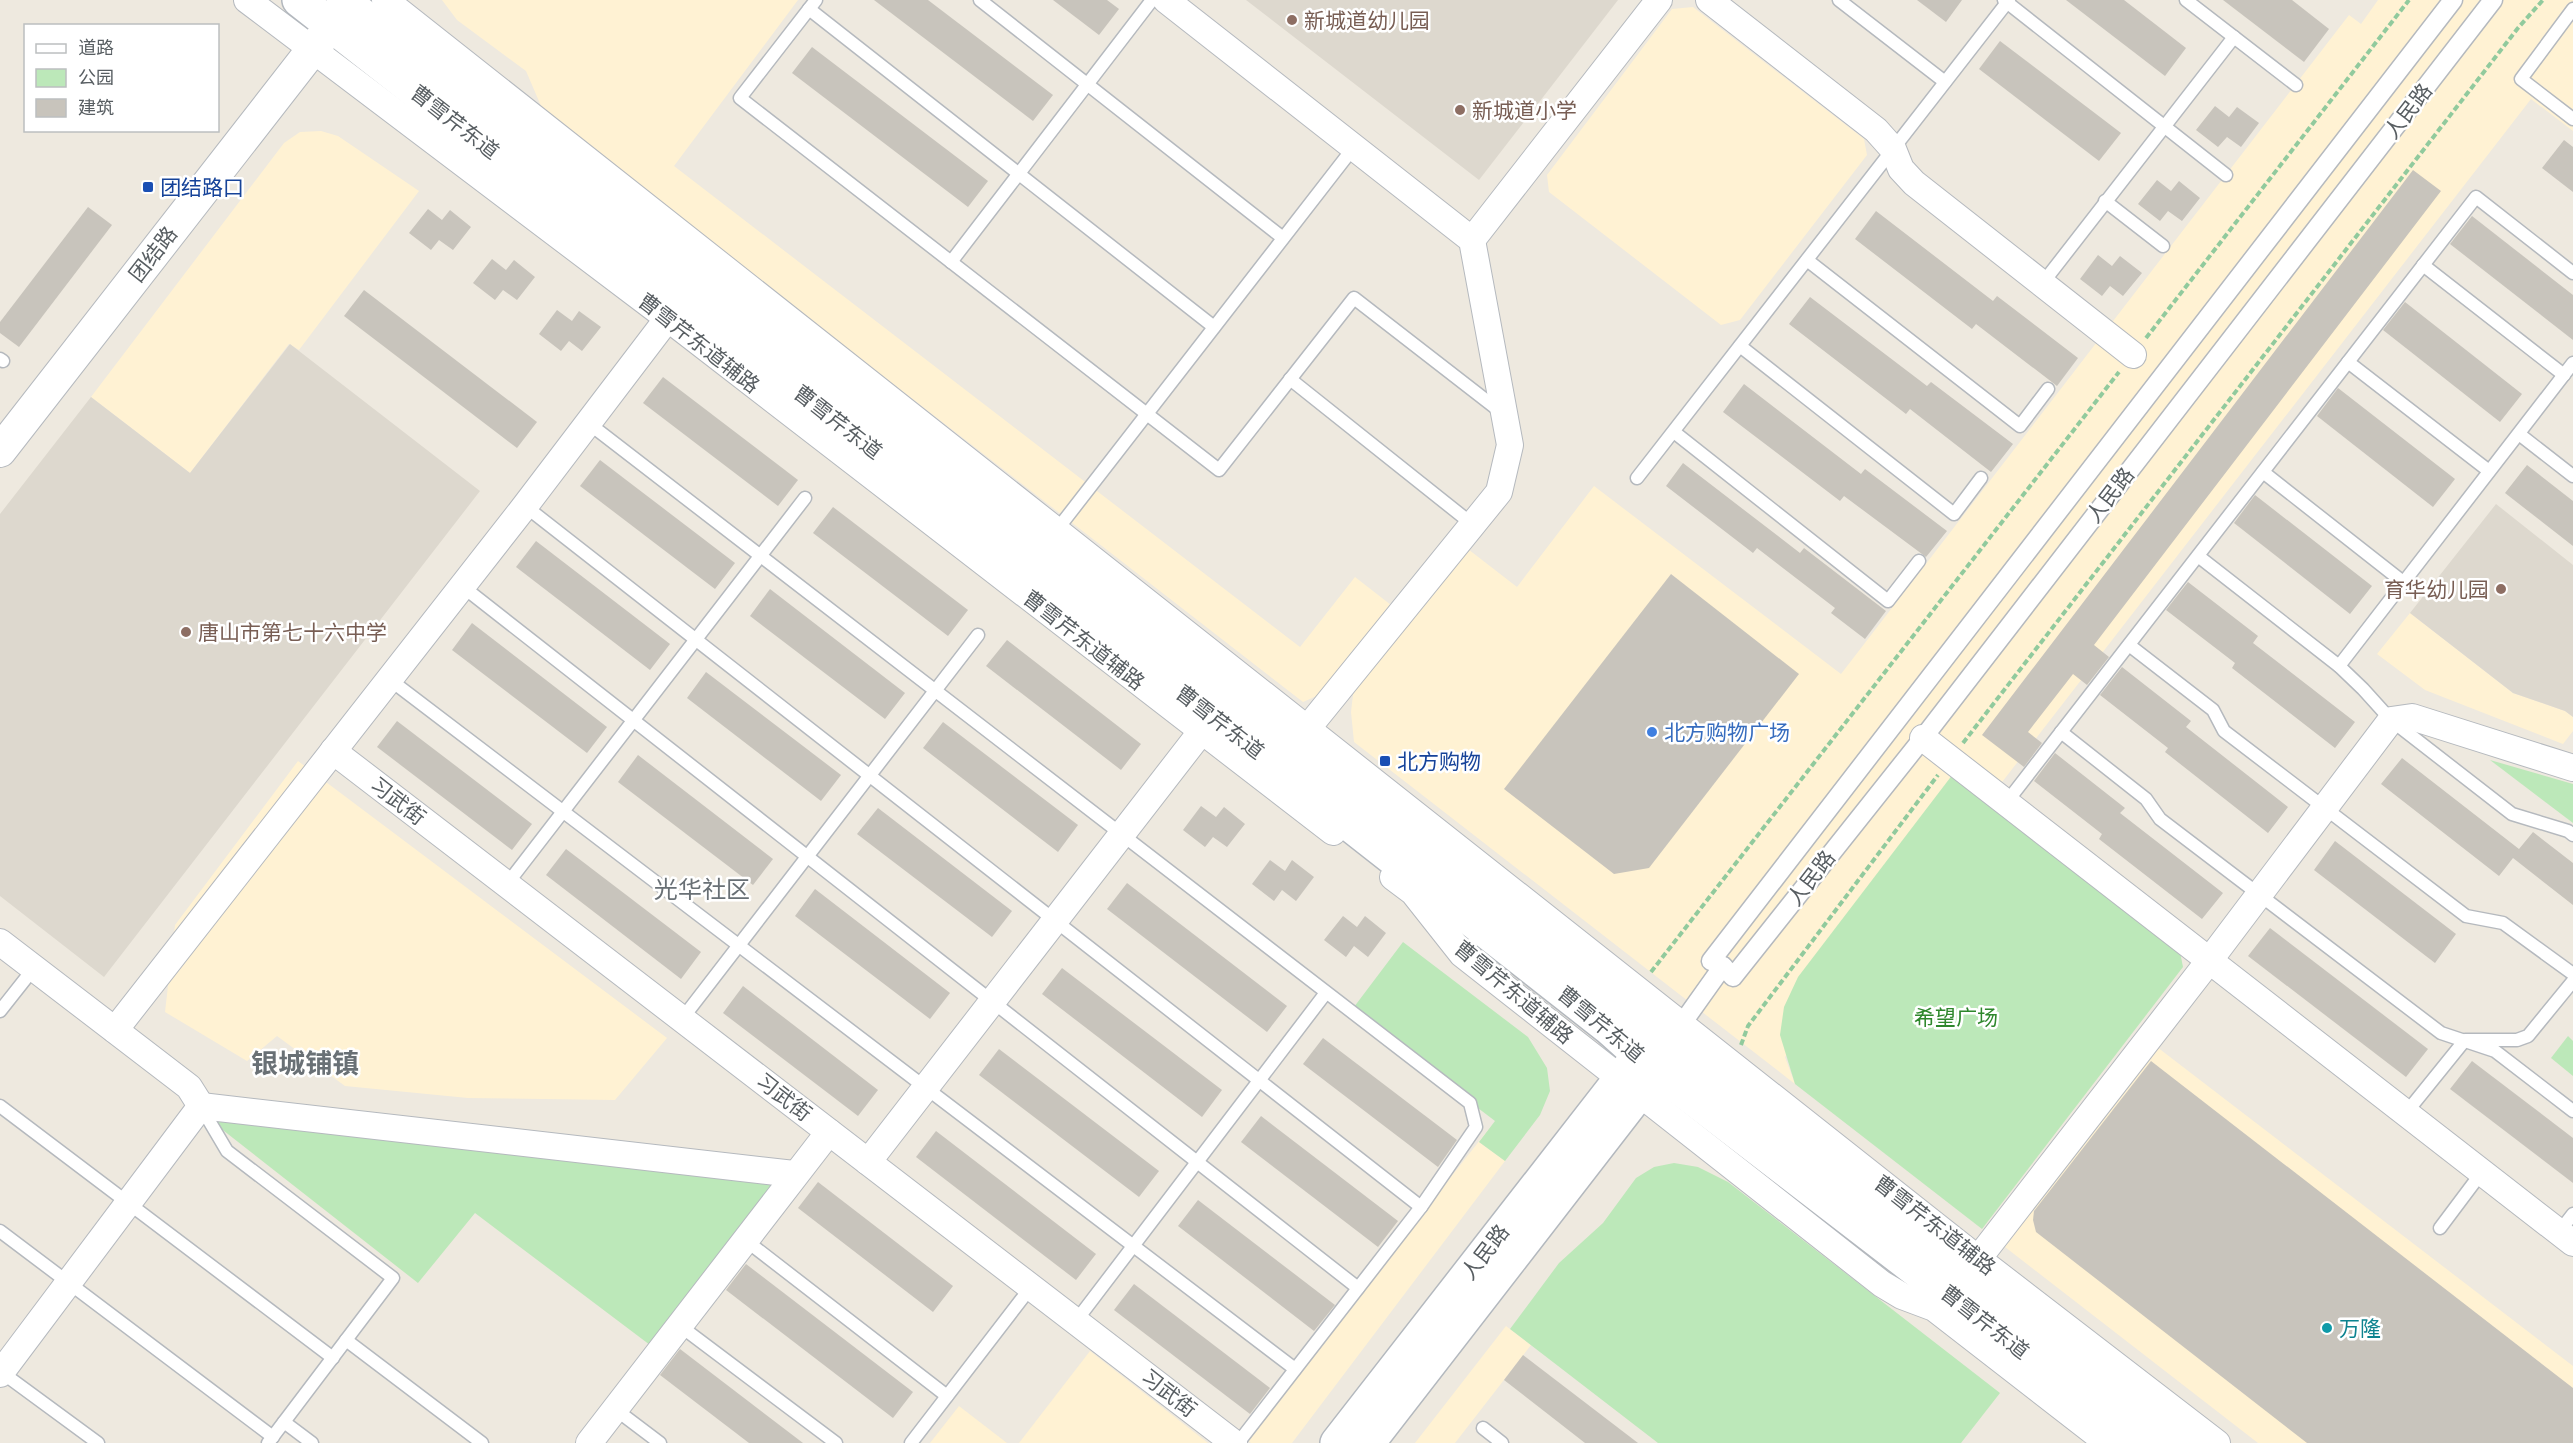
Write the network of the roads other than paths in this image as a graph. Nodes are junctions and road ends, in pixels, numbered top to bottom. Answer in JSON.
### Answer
{"nodes":[{"id":1,"x":247,"y":0,"type":"edge"},
{"id":2,"x":299,"y":0,"type":"edge"},
{"id":3,"x":385,"y":0,"type":"edge"},
{"id":4,"x":980,"y":0,"type":"edge"},
{"id":5,"x":1152,"y":0,"type":"edge"},
{"id":6,"x":1166,"y":0,"type":"edge"},
{"id":7,"x":1659,"y":0,"type":"edge"},
{"id":8,"x":1710,"y":0,"type":"edge"},
{"id":9,"x":1839,"y":0,"type":"edge"},
{"id":10,"x":2187,"y":0,"type":"edge"},
{"id":11,"x":2452,"y":0,"type":"edge"},
{"id":12,"x":2493,"y":0,"type":"edge"},
{"id":13,"x":2006,"y":1,"type":"edge"},
{"id":14,"x":813,"y":4,"type":"edge"},
{"id":15,"x":343,"y":7,"type":"edge"},
{"id":16,"x":2573,"y":9,"type":"edge"},
{"id":17,"x":2234,"y":37,"type":"junction"},
{"id":18,"x":311,"y":50,"type":"junction"},
{"id":19,"x":1945,"y":82,"type":"junction"},
{"id":20,"x":1087,"y":84,"type":"junction"},
{"id":21,"x":2296,"y":86,"type":"dead end"},
{"id":22,"x":2573,"y":119,"type":"edge"},
{"id":23,"x":2163,"y":125,"type":"junction"},
{"id":24,"x":1354,"y":147,"type":"junction"},
{"id":25,"x":1893,"y":149,"type":"junction"},
{"id":26,"x":1019,"y":173,"type":"junction"},
{"id":27,"x":2226,"y":175,"type":"dead end"},
{"id":28,"x":2105,"y":201,"type":"junction"},
{"id":29,"x":1283,"y":238,"type":"junction"},
{"id":30,"x":1472,"y":240,"type":"junction"},
{"id":31,"x":2163,"y":246,"type":"dead end"},
{"id":32,"x":1807,"y":260,"type":"junction"},
{"id":33,"x":951,"y":262,"type":"junction"},
{"id":34,"x":2423,"y":265,"type":"junction"},
{"id":35,"x":2573,"y":273,"type":"edge"},
{"id":36,"x":2042,"y":284,"type":"junction"},
{"id":37,"x":668,"y":318,"type":"junction"},
{"id":38,"x":1214,"y":327,"type":"junction"},
{"id":39,"x":1740,"y":346,"type":"junction"},
{"id":40,"x":2133,"y":355,"type":"road end"},
{"id":41,"x":2349,"y":362,"type":"junction"},
{"id":42,"x":2573,"y":363,"type":"edge"},
{"id":43,"x":2564,"y":375,"type":"junction"},
{"id":44,"x":1290,"y":380,"type":"junction"},
{"id":45,"x":2048,"y":389,"type":"dead end"},
{"id":46,"x":1147,"y":413,"type":"junction"},
{"id":47,"x":1505,"y":415,"type":"junction"},
{"id":48,"x":587,"y":422,"type":"junction"},
{"id":49,"x":1674,"y":432,"type":"junction"},
{"id":50,"x":2519,"y":434,"type":"junction"},
{"id":51,"x":0,"y":451,"type":"edge"},
{"id":52,"x":2489,"y":471,"type":"junction"},
{"id":53,"x":2264,"y":472,"type":"junction"},
{"id":54,"x":2573,"y":476,"type":"edge"},
{"id":55,"x":1637,"y":478,"type":"dead end"},
{"id":56,"x":1981,"y":478,"type":"dead end"},
{"id":57,"x":805,"y":498,"type":"dead end"},
{"id":58,"x":525,"y":506,"type":"junction"},
{"id":59,"x":1472,"y":524,"type":"junction"},
{"id":60,"x":1056,"y":531,"type":"junction"},
{"id":61,"x":760,"y":556,"type":"junction"},
{"id":62,"x":2198,"y":556,"type":"junction"},
{"id":63,"x":1918,"y":561,"type":"dead end"},
{"id":64,"x":2403,"y":582,"type":"junction"},
{"id":65,"x":462,"y":586,"type":"junction"},
{"id":66,"x":978,"y":635,"type":"dead end"},
{"id":67,"x":696,"y":640,"type":"junction"},
{"id":68,"x":2129,"y":645,"type":"junction"},
{"id":69,"x":2339,"y":666,"type":"junction"},
{"id":70,"x":388,"y":680,"type":"junction"},
{"id":71,"x":934,"y":691,"type":"junction"},
{"id":72,"x":633,"y":720,"type":"junction"},
{"id":73,"x":2391,"y":720,"type":"junction"},
{"id":74,"x":1201,"y":732,"type":"junction"},
{"id":75,"x":2061,"y":732,"type":"junction"},
{"id":76,"x":1300,"y":737,"type":"junction"},
{"id":77,"x":1923,"y":738,"type":"junction"},
{"id":78,"x":333,"y":751,"type":"junction"},
{"id":79,"x":2573,"y":768,"type":"edge"},
{"id":80,"x":869,"y":776,"type":"junction"},
{"id":81,"x":2006,"y":803,"type":"junction"},
{"id":82,"x":2325,"y":807,"type":"junction"},
{"id":83,"x":563,"y":812,"type":"junction"},
{"id":84,"x":1121,"y":835,"type":"junction"},
{"id":85,"x":2573,"y":835,"type":"edge"},
{"id":86,"x":807,"y":856,"type":"junction"},
{"id":87,"x":507,"y":885,"type":"junction"},
{"id":88,"x":2259,"y":895,"type":"junction"},
{"id":89,"x":1055,"y":921,"type":"junction"},
{"id":90,"x":0,"y":942,"type":"edge"},
{"id":91,"x":738,"y":945,"type":"junction"},
{"id":92,"x":2210,"y":961,"type":"junction"},
{"id":93,"x":1723,"y":966,"type":"junction"},
{"id":94,"x":34,"y":968,"type":"junction"},
{"id":95,"x":2573,"y":974,"type":"edge"},
{"id":96,"x":2573,"y":981,"type":"edge"},
{"id":97,"x":1325,"y":994,"type":"junction"},
{"id":98,"x":992,"y":1001,"type":"junction"},
{"id":99,"x":0,"y":1011,"type":"edge"},
{"id":100,"x":682,"y":1018,"type":"junction"},
{"id":101,"x":115,"y":1030,"type":"junction"},
{"id":102,"x":2465,"y":1040,"type":"junction"},
{"id":103,"x":1652,"y":1057,"type":"junction"},
{"id":104,"x":1259,"y":1080,"type":"junction"},
{"id":105,"x":925,"y":1088,"type":"junction"},
{"id":106,"x":0,"y":1106,"type":"edge"},
{"id":107,"x":201,"y":1106,"type":"junction"},
{"id":108,"x":2573,"y":1111,"type":"edge"},
{"id":109,"x":2406,"y":1113,"type":"junction"},
{"id":110,"x":829,"y":1131,"type":"junction"},
{"id":111,"x":868,"y":1162,"type":"junction"},
{"id":112,"x":1197,"y":1162,"type":"junction"},
{"id":113,"x":2482,"y":1172,"type":"junction"},
{"id":114,"x":794,"y":1174,"type":"junction"},
{"id":115,"x":128,"y":1204,"type":"junction"},
{"id":116,"x":1421,"y":1207,"type":"junction"},
{"id":117,"x":2440,"y":1228,"type":"dead end"},
{"id":118,"x":2568,"y":1230,"type":"edge"},
{"id":119,"x":0,"y":1231,"type":"edge"},
{"id":120,"x":744,"y":1239,"type":"junction"},
{"id":121,"x":1133,"y":1246,"type":"junction"},
{"id":122,"x":1978,"y":1258,"type":"junction"},
{"id":123,"x":69,"y":1282,"type":"junction"},
{"id":124,"x":1031,"y":1287,"type":"junction"},
{"id":125,"x":1358,"y":1288,"type":"junction"},
{"id":126,"x":1076,"y":1321,"type":"junction"},
{"id":127,"x":679,"y":1325,"type":"junction"},
{"id":128,"x":346,"y":1340,"type":"junction"},
{"id":129,"x":333,"y":1358,"type":"junction"},
{"id":130,"x":1295,"y":1369,"type":"junction"},
{"id":131,"x":0,"y":1373,"type":"edge"},
{"id":132,"x":947,"y":1396,"type":"junction"},
{"id":133,"x":615,"y":1409,"type":"junction"},
{"id":134,"x":284,"y":1422,"type":"junction"},
{"id":135,"x":1483,"y":1428,"type":"dead end"},
{"id":136,"x":271,"y":1440,"type":"edge"},
{"id":137,"x":98,"y":1443,"type":"edge"},
{"id":138,"x":312,"y":1443,"type":"edge"},
{"id":139,"x":482,"y":1443,"type":"edge"},
{"id":140,"x":589,"y":1443,"type":"edge"},
{"id":141,"x":660,"y":1443,"type":"edge"},
{"id":142,"x":836,"y":1443,"type":"edge"},
{"id":143,"x":911,"y":1443,"type":"edge"},
{"id":144,"x":1236,"y":1443,"type":"edge"},
{"id":145,"x":1337,"y":1443,"type":"edge"},
{"id":146,"x":1368,"y":1443,"type":"edge"},
{"id":147,"x":1502,"y":1443,"type":"edge"},
{"id":148,"x":2108,"y":1443,"type":"edge"},
{"id":149,"x":2141,"y":1443,"type":"edge"},
{"id":150,"x":2181,"y":1443,"type":"edge"},
{"id":151,"x":2217,"y":1443,"type":"edge"}],
"edges":[{"from":1,"to":18,"type":"street","name":"曹雪芹东道辅路"},
{"from":2,"to":15,"type":"main road","name":"曹雪芹东道"},
{"from":3,"to":60,"type":"street","name":"曹雪芹东道辅路"},
{"from":4,"to":20,"type":"lane"},
{"from":5,"to":20,"type":"lane"},
{"from":6,"to":24,"type":"street"},
{"from":7,"to":30,"type":"street"},
{"from":8,"to":25,"type":"street"},
{"from":9,"to":19,"type":"lane"},
{"from":10,"to":17,"type":"lane"},
{"from":11,"to":93,"type":"street","name":"人民路"},
{"from":12,"to":77,"type":"street","name":"人民路"},
{"from":13,"to":19,"type":"lane"},
{"from":13,"to":23,"type":"lane"},
{"from":14,"to":26,"type":"lane"},
{"from":14,"to":33,"type":"lane"},
{"from":15,"to":18,"type":"street","name":"团结路"},
{"from":15,"to":76,"type":"main road","name":"曹雪芹东道"},
{"from":15,"to":103,"type":"main road","name":"曹雪芹东道"},
{"from":16,"to":22,"type":"lane"},
{"from":17,"to":21,"type":"lane"},
{"from":17,"to":23,"type":"lane"},
{"from":18,"to":37,"type":"street","name":"曹雪芹东道辅路"},
{"from":18,"to":51,"type":"street","name":"团结路"},
{"from":19,"to":25,"type":"lane"},
{"from":20,"to":26,"type":"lane"},
{"from":20,"to":29,"type":"lane"},
{"from":23,"to":27,"type":"lane"},
{"from":23,"to":28,"type":"lane"},
{"from":24,"to":29,"type":"lane"},
{"from":24,"to":30,"type":"street"},
{"from":25,"to":32,"type":"lane"},
{"from":25,"to":36,"type":"street"},
{"from":26,"to":33,"type":"lane"},
{"from":26,"to":38,"type":"lane"},
{"from":28,"to":31,"type":"lane"},
{"from":28,"to":36,"type":"lane"},
{"from":29,"to":38,"type":"lane"},
{"from":30,"to":47,"type":"street"},
{"from":32,"to":39,"type":"lane"},
{"from":32,"to":45,"type":"lane"},
{"from":33,"to":46,"type":"lane"},
{"from":34,"to":35,"type":"lane"},
{"from":34,"to":41,"type":"lane"},
{"from":34,"to":43,"type":"lane"},
{"from":36,"to":40,"type":"street"},
{"from":37,"to":48,"type":"street"},
{"from":37,"to":74,"type":"street","name":"曹雪芹东道辅路"},
{"from":38,"to":46,"type":"lane"},
{"from":39,"to":49,"type":"lane"},
{"from":39,"to":56,"type":"lane"},
{"from":41,"to":52,"type":"lane"},
{"from":41,"to":53,"type":"lane"},
{"from":42,"to":43,"type":"lane"},
{"from":43,"to":50,"type":"lane"},
{"from":44,"to":46,"type":"lane"},
{"from":44,"to":47,"type":"lane"},
{"from":44,"to":59,"type":"lane"},
{"from":46,"to":60,"type":"lane"},
{"from":47,"to":59,"type":"street"},
{"from":48,"to":58,"type":"street"},
{"from":48,"to":61,"type":"lane"},
{"from":49,"to":55,"type":"lane"},
{"from":49,"to":63,"type":"lane"},
{"from":50,"to":52,"type":"lane"},
{"from":50,"to":54,"type":"lane"},
{"from":52,"to":64,"type":"lane"},
{"from":53,"to":62,"type":"lane"},
{"from":53,"to":64,"type":"lane"},
{"from":57,"to":61,"type":"lane"},
{"from":58,"to":65,"type":"street"},
{"from":58,"to":67,"type":"lane"},
{"from":59,"to":76,"type":"street"},
{"from":60,"to":76,"type":"street","name":"曹雪芹东道辅路"},
{"from":61,"to":67,"type":"lane"},
{"from":61,"to":71,"type":"lane"},
{"from":62,"to":68,"type":"lane"},
{"from":62,"to":69,"type":"lane"},
{"from":64,"to":69,"type":"lane"},
{"from":65,"to":70,"type":"street"},
{"from":65,"to":72,"type":"lane"},
{"from":66,"to":71,"type":"lane"},
{"from":67,"to":72,"type":"lane"},
{"from":67,"to":80,"type":"lane"},
{"from":68,"to":75,"type":"lane"},
{"from":68,"to":82,"type":"lane"},
{"from":69,"to":73,"type":"lane"},
{"from":70,"to":78,"type":"street"},
{"from":70,"to":83,"type":"lane"},
{"from":71,"to":80,"type":"lane"},
{"from":71,"to":84,"type":"lane"},
{"from":72,"to":83,"type":"lane"},
{"from":72,"to":86,"type":"lane"},
{"from":73,"to":79,"type":"street"},
{"from":73,"to":82,"type":"street"},
{"from":73,"to":85,"type":"lane"},
{"from":74,"to":84,"type":"street"},
{"from":74,"to":103,"type":"street","name":"曹雪芹东道辅路"},
{"from":75,"to":81,"type":"lane"},
{"from":75,"to":88,"type":"lane"},
{"from":76,"to":103,"type":"main road","name":"曹雪芹东道"},
{"from":76,"to":103,"type":"street","name":"曹雪芹东道辅路"},
{"from":77,"to":81,"type":"street"},
{"from":77,"to":93,"type":"street","name":"人民路"},
{"from":78,"to":87,"type":"street","name":"习武街"},
{"from":78,"to":101,"type":"street"},
{"from":80,"to":86,"type":"lane"},
{"from":80,"to":89,"type":"lane"},
{"from":81,"to":92,"type":"street"},
{"from":82,"to":88,"type":"street"},
{"from":82,"to":95,"type":"lane"},
{"from":83,"to":87,"type":"lane"},
{"from":83,"to":91,"type":"lane"},
{"from":84,"to":89,"type":"street"},
{"from":84,"to":97,"type":"lane"},
{"from":86,"to":91,"type":"lane"},
{"from":86,"to":98,"type":"lane"},
{"from":87,"to":100,"type":"street","name":"习武街"},
{"from":88,"to":92,"type":"street"},
{"from":88,"to":102,"type":"lane"},
{"from":89,"to":98,"type":"street"},
{"from":89,"to":104,"type":"lane"},
{"from":90,"to":94,"type":"street"},
{"from":91,"to":100,"type":"lane"},
{"from":91,"to":105,"type":"lane"},
{"from":92,"to":109,"type":"street"},
{"from":92,"to":122,"type":"street"},
{"from":93,"to":103,"type":"street","name":"人民路"},
{"from":94,"to":99,"type":"lane"},
{"from":94,"to":101,"type":"street"},
{"from":96,"to":102,"type":"lane"},
{"from":97,"to":104,"type":"lane"},
{"from":97,"to":116,"type":"lane"},
{"from":98,"to":105,"type":"street"},
{"from":98,"to":112,"type":"lane"},
{"from":100,"to":110,"type":"street","name":"习武街"},
{"from":101,"to":107,"type":"street"},
{"from":102,"to":108,"type":"lane"},
{"from":102,"to":109,"type":"lane"},
{"from":103,"to":122,"type":"street","name":"曹雪芹东道辅路"},
{"from":103,"to":145,"type":"main road","name":"人民路"},
{"from":103,"to":146,"type":"main road","name":"人民路"},
{"from":103,"to":148,"type":"street","name":"曹雪芹东道辅路"},
{"from":103,"to":149,"type":"main road","name":"曹雪芹东道"},
{"from":103,"to":150,"type":"main road","name":"曹雪芹东道"},
{"from":104,"to":112,"type":"lane"},
{"from":104,"to":116,"type":"lane"},
{"from":105,"to":111,"type":"street"},
{"from":105,"to":121,"type":"lane"},
{"from":106,"to":115,"type":"lane"},
{"from":107,"to":114,"type":"street"},
{"from":107,"to":115,"type":"street"},
{"from":107,"to":128,"type":"lane"},
{"from":109,"to":113,"type":"street"},
{"from":110,"to":111,"type":"street","name":"习武街"},
{"from":110,"to":114,"type":"street"},
{"from":111,"to":124,"type":"street","name":"习武街"},
{"from":112,"to":121,"type":"lane"},
{"from":112,"to":125,"type":"lane"},
{"from":113,"to":117,"type":"lane"},
{"from":113,"to":118,"type":"street"},
{"from":114,"to":120,"type":"street"},
{"from":115,"to":123,"type":"street"},
{"from":115,"to":129,"type":"lane"},
{"from":116,"to":125,"type":"lane"},
{"from":119,"to":123,"type":"lane"},
{"from":120,"to":127,"type":"street"},
{"from":120,"to":132,"type":"lane"},
{"from":121,"to":126,"type":"lane"},
{"from":121,"to":130,"type":"lane"},
{"from":122,"to":151,"type":"street","name":"曹雪芹东道辅路"},
{"from":123,"to":131,"type":"street"},
{"from":123,"to":136,"type":"lane"},
{"from":124,"to":126,"type":"street","name":"习武街"},
{"from":124,"to":132,"type":"lane"},
{"from":125,"to":130,"type":"lane"},
{"from":126,"to":144,"type":"street","name":"习武街"},
{"from":127,"to":133,"type":"street"},
{"from":127,"to":142,"type":"lane"},
{"from":128,"to":129,"type":"lane"},
{"from":128,"to":139,"type":"lane"},
{"from":129,"to":134,"type":"lane"},
{"from":130,"to":144,"type":"lane"},
{"from":131,"to":137,"type":"lane"},
{"from":132,"to":143,"type":"lane"},
{"from":133,"to":140,"type":"street"},
{"from":133,"to":141,"type":"lane"},
{"from":134,"to":136,"type":"lane"},
{"from":134,"to":138,"type":"lane"},
{"from":135,"to":147,"type":"lane"}]}
